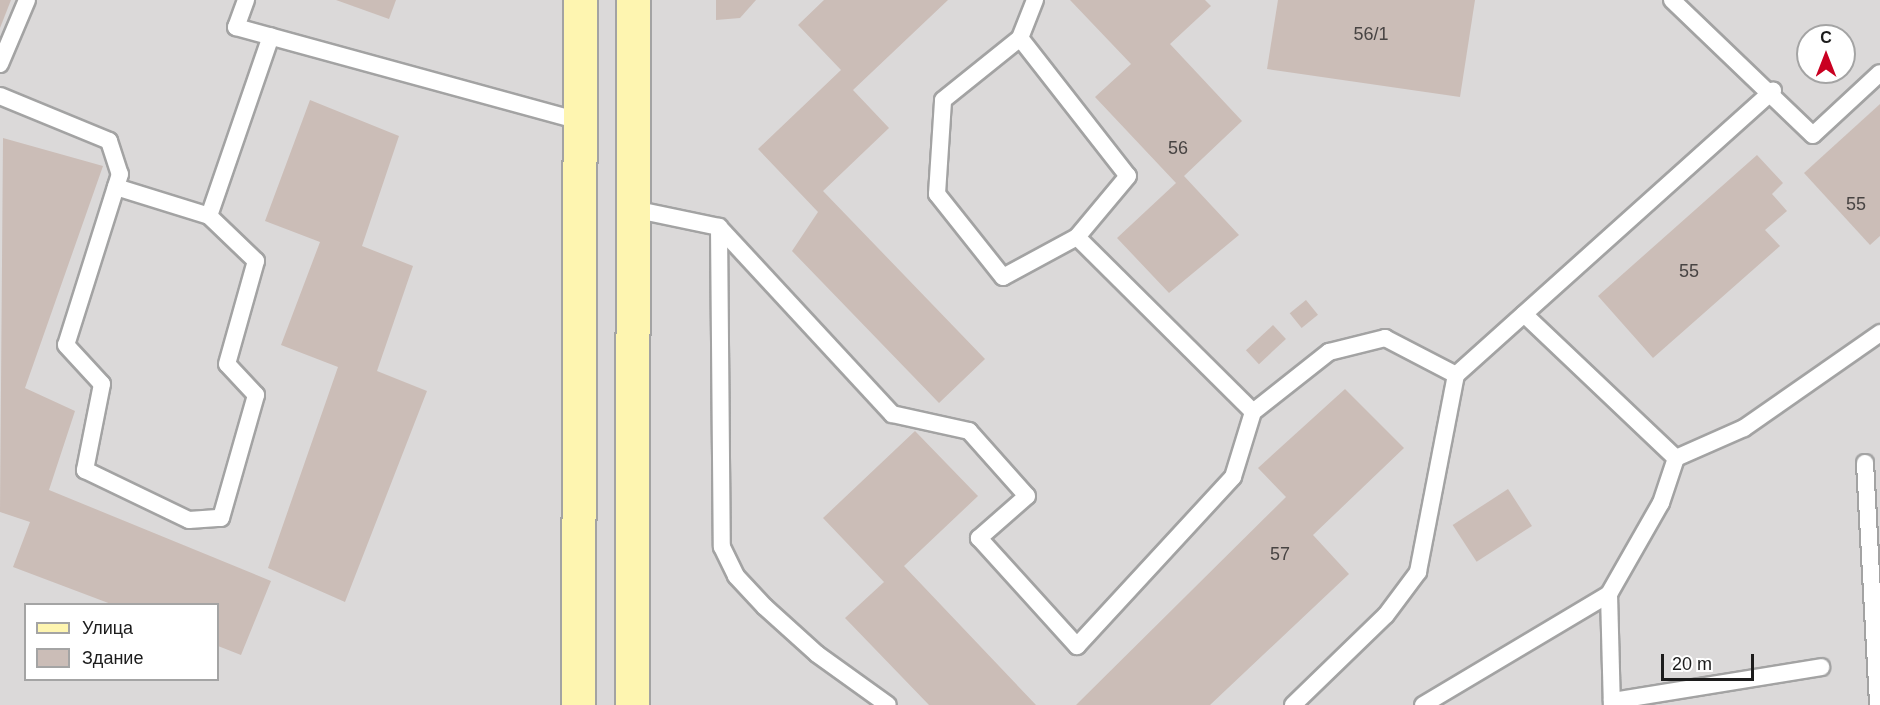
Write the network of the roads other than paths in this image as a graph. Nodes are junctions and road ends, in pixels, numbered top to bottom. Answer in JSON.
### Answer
{"nodes":[{"id":1,"x":27,"y":0,"type":"edge"},
{"id":2,"x":246,"y":0,"type":"edge"},
{"id":3,"x":580,"y":0,"type":"edge"},
{"id":4,"x":633,"y":0,"type":"edge"},
{"id":5,"x":1035,"y":0,"type":"edge"},
{"id":6,"x":1672,"y":0,"type":"edge"},
{"id":7,"x":271,"y":36,"type":"junction"},
{"id":8,"x":1020,"y":38,"type":"junction"},
{"id":9,"x":0,"y":64,"type":"edge"},
{"id":10,"x":1880,"y":73,"type":"edge"},
{"id":11,"x":1773,"y":91,"type":"junction"},
{"id":12,"x":0,"y":96,"type":"edge"},
{"id":13,"x":577,"y":120,"type":"junction"},
{"id":14,"x":116,"y":187,"type":"junction"},
{"id":15,"x":633,"y":209,"type":"junction"},
{"id":16,"x":209,"y":216,"type":"junction"},
{"id":17,"x":719,"y":227,"type":"junction"},
{"id":18,"x":1077,"y":237,"type":"junction"},
{"id":19,"x":1524,"y":314,"type":"junction"},
{"id":20,"x":1880,"y":333,"type":"edge"},
{"id":21,"x":1456,"y":375,"type":"junction"},
{"id":22,"x":1253,"y":412,"type":"junction"},
{"id":23,"x":1676,"y":458,"type":"junction"},
{"id":24,"x":1865,"y":463,"type":"dead end"},
{"id":25,"x":1609,"y":594,"type":"junction"},
{"id":26,"x":1821,"y":667,"type":"dead end"},
{"id":27,"x":1612,"y":703,"type":"edge"},
{"id":28,"x":578,"y":705,"type":"edge"},
{"id":29,"x":632,"y":705,"type":"edge"},
{"id":30,"x":888,"y":705,"type":"edge"},
{"id":31,"x":1293,"y":705,"type":"edge"},
{"id":32,"x":1423,"y":705,"type":"edge"},
{"id":33,"x":1878,"y":705,"type":"edge"}],
"edges":[{"from":1,"to":9,"type":"lane"},
{"from":2,"to":7,"type":"lane"},
{"from":3,"to":13,"type":"street"},
{"from":4,"to":15,"type":"street"},
{"from":5,"to":8,"type":"lane"},
{"from":6,"to":11,"type":"lane"},
{"from":7,"to":13,"type":"lane"},
{"from":7,"to":16,"type":"lane"},
{"from":8,"to":18,"type":"lane"},
{"from":8,"to":18,"type":"lane"},
{"from":10,"to":11,"type":"lane"},
{"from":11,"to":19,"type":"lane"},
{"from":12,"to":14,"type":"lane"},
{"from":13,"to":28,"type":"street"},
{"from":14,"to":16,"type":"lane"},
{"from":14,"to":16,"type":"lane"},
{"from":15,"to":17,"type":"lane"},
{"from":15,"to":29,"type":"street"},
{"from":17,"to":22,"type":"lane"},
{"from":17,"to":30,"type":"lane"},
{"from":18,"to":22,"type":"lane"},
{"from":19,"to":21,"type":"lane"},
{"from":19,"to":23,"type":"lane"},
{"from":20,"to":23,"type":"lane"},
{"from":21,"to":22,"type":"lane"},
{"from":21,"to":31,"type":"lane"},
{"from":23,"to":25,"type":"lane"},
{"from":24,"to":33,"type":"lane"},
{"from":25,"to":27,"type":"lane"},
{"from":25,"to":32,"type":"lane"},
{"from":26,"to":27,"type":"lane"}]}
